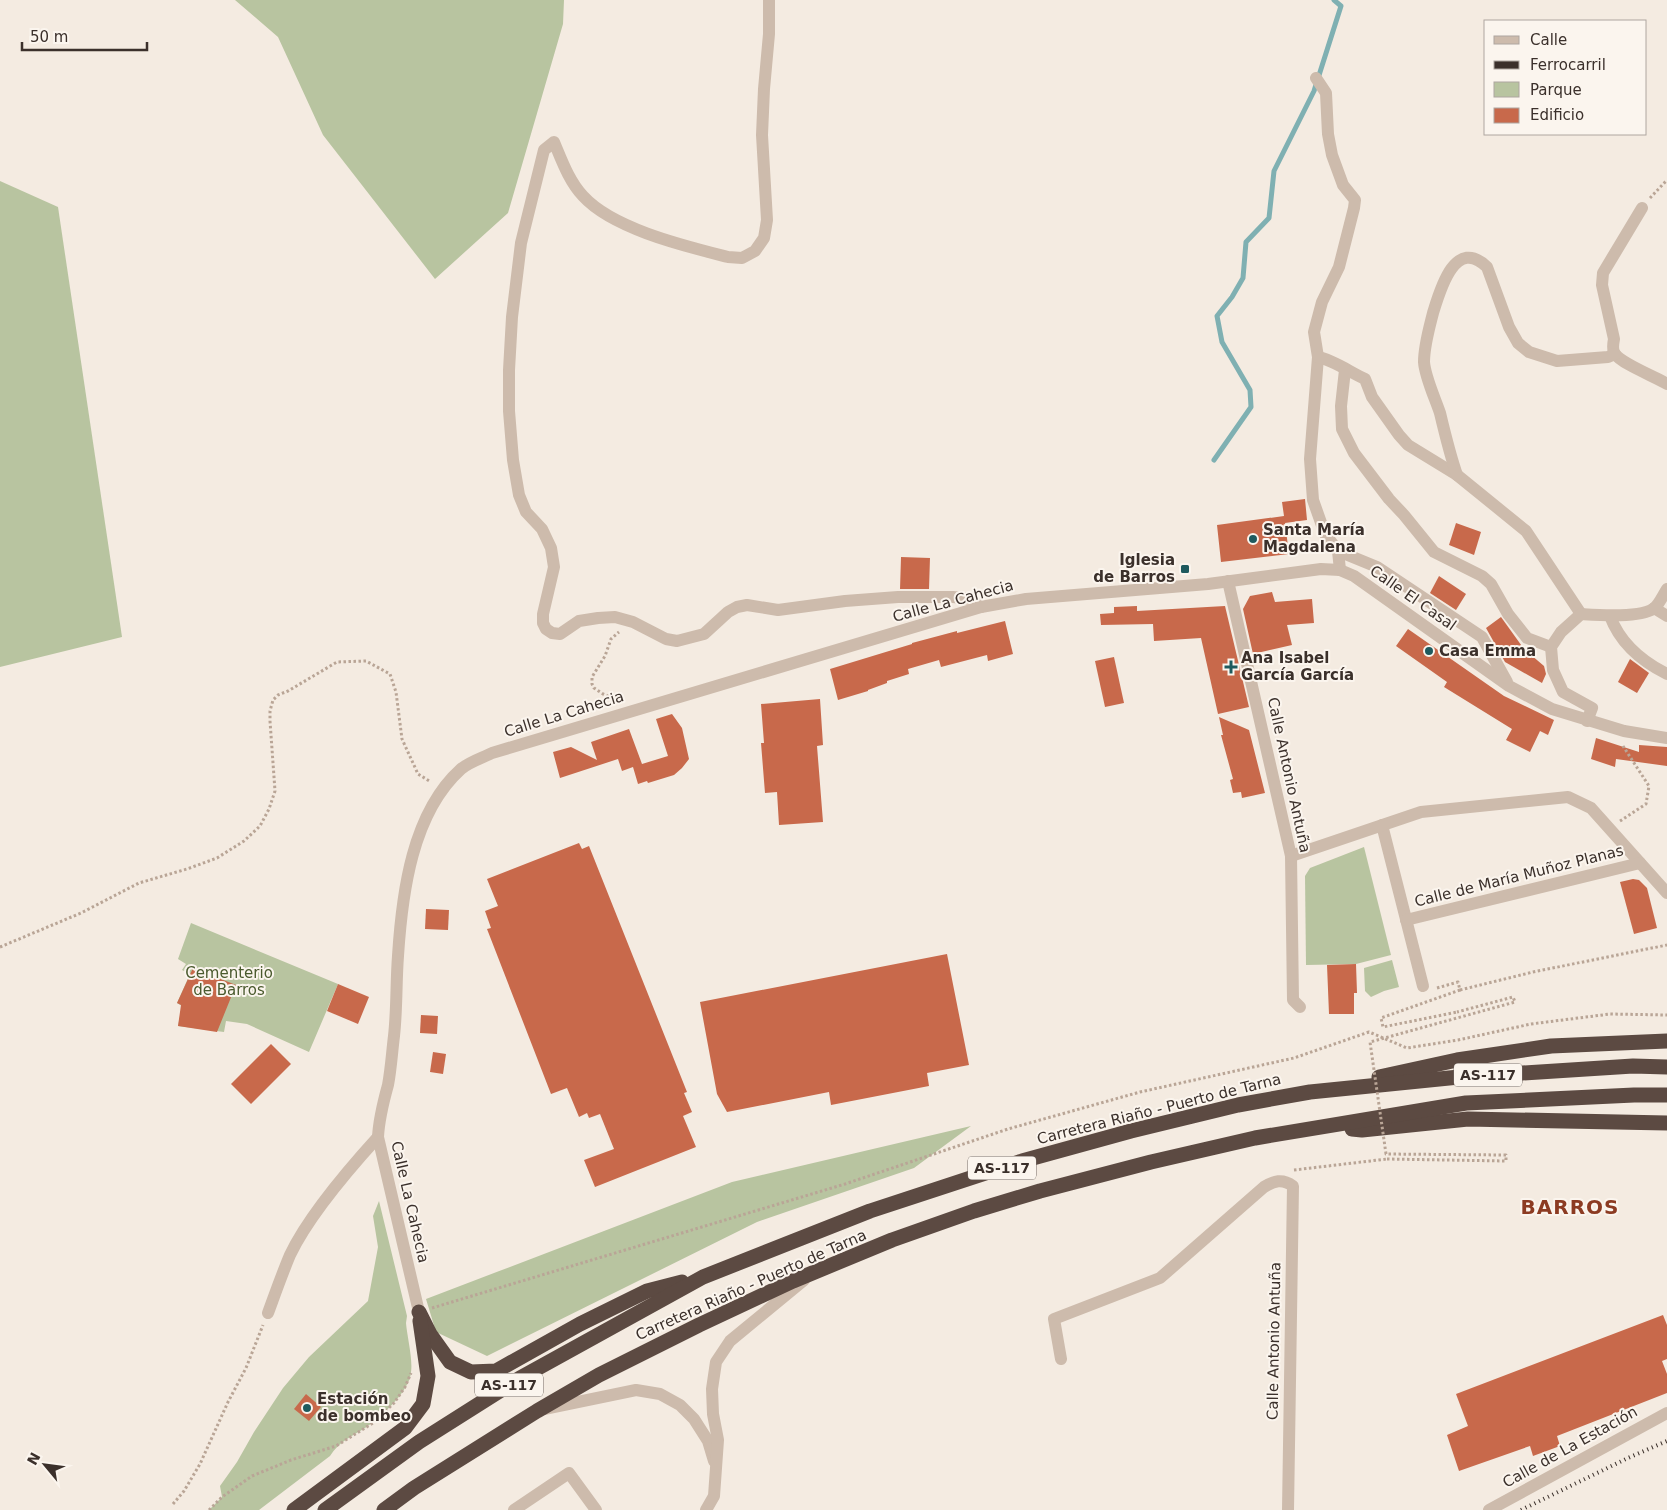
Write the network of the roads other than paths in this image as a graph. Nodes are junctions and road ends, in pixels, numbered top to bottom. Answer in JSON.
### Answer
{"nodes":[{"id":1,"x":769,"y":0,"type":"edge"},
{"id":2,"x":1318,"y":81,"type":"dead end"},
{"id":3,"x":1642,"y":208,"type":"road end"},
{"id":4,"x":1615,"y":354,"type":"junction"},
{"id":5,"x":1318,"y":357,"type":"junction"},
{"id":6,"x":1344,"y":370,"type":"junction"},
{"id":7,"x":1667,"y":384,"type":"edge"},
{"id":8,"x":1458,"y":475,"type":"junction"},
{"id":9,"x":1338,"y":551,"type":"junction"},
{"id":10,"x":1340,"y":570,"type":"junction"},
{"id":11,"x":1228,"y":581,"type":"junction"},
{"id":12,"x":1667,"y":589,"type":"edge"},
{"id":13,"x":981,"y":608,"type":"junction"},
{"id":14,"x":1654,"y":608,"type":"junction"},
{"id":15,"x":1581,"y":614,"type":"junction"},
{"id":16,"x":1610,"y":616,"type":"junction"},
{"id":17,"x":1667,"y":616,"type":"edge"},
{"id":18,"x":1551,"y":647,"type":"junction"},
{"id":19,"x":1667,"y":674,"type":"edge"},
{"id":20,"x":1509,"y":686,"type":"junction"},
{"id":21,"x":1587,"y":721,"type":"junction"},
{"id":22,"x":1667,"y":738,"type":"edge"},
{"id":23,"x":1382,"y":825,"type":"junction"},
{"id":24,"x":1292,"y":856,"type":"junction"},
{"id":25,"x":1640,"y":863,"type":"junction"},
{"id":26,"x":1667,"y":893,"type":"edge"},
{"id":27,"x":1406,"y":920,"type":"junction"},
{"id":28,"x":1428,"y":988,"type":"road end"},
{"id":29,"x":1300,"y":1007,"type":"dead end"},
{"id":30,"x":1667,"y":1041,"type":"edge"},
{"id":31,"x":1667,"y":1067,"type":"edge"},
{"id":32,"x":1310,"y":1092,"type":"junction"},
{"id":33,"x":1667,"y":1095,"type":"edge"},
{"id":34,"x":1667,"y":1123,"type":"edge"},
{"id":35,"x":1331,"y":1125,"type":"junction"},
{"id":36,"x":378,"y":1137,"type":"junction"},
{"id":37,"x":811,"y":1274,"type":"junction"},
{"id":38,"x":703,"y":1277,"type":"junction"},
{"id":39,"x":419,"y":1312,"type":"junction"},
{"id":40,"x":268,"y":1313,"type":"road end"},
{"id":41,"x":1061,"y":1359,"type":"dead end"},
{"id":42,"x":537,"y":1411,"type":"junction"},
{"id":43,"x":1667,"y":1413,"type":"edge"},
{"id":44,"x":716,"y":1470,"type":"junction"},
{"id":45,"x":294,"y":1510,"type":"edge"},
{"id":46,"x":325,"y":1510,"type":"edge"},
{"id":47,"x":384,"y":1510,"type":"edge"},
{"id":48,"x":514,"y":1510,"type":"edge"},
{"id":49,"x":596,"y":1510,"type":"edge"},
{"id":50,"x":706,"y":1510,"type":"edge"},
{"id":51,"x":1288,"y":1510,"type":"edge"},
{"id":52,"x":1489,"y":1510,"type":"edge"}],
"edges":[{"from":1,"to":13,"type":"street"},
{"from":2,"to":5,"type":"street"},
{"from":3,"to":4,"type":"street"},
{"from":4,"to":7,"type":"street"},
{"from":4,"to":8,"type":"street"},
{"from":5,"to":6,"type":"street"},
{"from":5,"to":9,"type":"street"},
{"from":6,"to":8,"type":"street"},
{"from":6,"to":18,"type":"street"},
{"from":8,"to":15,"type":"street"},
{"from":9,"to":10,"type":"street"},
{"from":9,"to":20,"type":"street","name":"Calle El Casal"},
{"from":10,"to":11,"type":"street","name":"Calle El Casal"},
{"from":10,"to":20,"type":"street","name":"Calle El Casal"},
{"from":11,"to":13,"type":"street","name":"Calle La Cahecia"},
{"from":11,"to":24,"type":"street","name":"Calle Antonio Antuña"},
{"from":12,"to":14,"type":"street"},
{"from":13,"to":36,"type":"street","name":"Calle La Cahecia"},
{"from":14,"to":16,"type":"street"},
{"from":14,"to":17,"type":"street"},
{"from":15,"to":16,"type":"street"},
{"from":15,"to":18,"type":"street"},
{"from":16,"to":19,"type":"street"},
{"from":18,"to":21,"type":"street"},
{"from":20,"to":21,"type":"street","name":"Calle El Casal"},
{"from":21,"to":22,"type":"street","name":"Calle El Casal"},
{"from":23,"to":24,"type":"street"},
{"from":23,"to":25,"type":"street"},
{"from":23,"to":27,"type":"street"},
{"from":24,"to":29,"type":"street","name":"Calle Antonio Antuña"},
{"from":25,"to":26,"type":"street"},
{"from":25,"to":27,"type":"street","name":"Calle de María Muñoz Planas"},
{"from":27,"to":28,"type":"street"},
{"from":30,"to":32,"type":"highway"},
{"from":31,"to":32,"type":"highway","name":"Carretera Riaño - Puerto de Tarna","number":"AS-117"},
{"from":32,"to":38,"type":"highway","name":"Carretera Riaño - Puerto de Tarna","number":"AS-117"},
{"from":33,"to":35,"type":"highway","name":"Carretera Riaño - Puerto de Tarna","number":"AS-117"},
{"from":34,"to":35,"type":"highway"},
{"from":35,"to":37,"type":"highway","name":"Carretera Riaño - Puerto de Tarna","number":"AS-117"},
{"from":36,"to":39,"type":"street","name":"Calle La Cahecia"},
{"from":36,"to":40,"type":"street"},
{"from":37,"to":42,"type":"highway","name":"Carretera Riaño - Puerto de Tarna","number":"AS-117"},
{"from":37,"to":44,"type":"street"},
{"from":38,"to":39,"type":"highway"},
{"from":38,"to":46,"type":"highway","name":"Carretera Riaño - Puerto de Tarna","number":"AS-117"},
{"from":39,"to":45,"type":"highway"},
{"from":41,"to":51,"type":"street","name":"Calle Antonio Antuña"},
{"from":42,"to":44,"type":"street"},
{"from":42,"to":47,"type":"highway","name":"Carretera Riaño - Puerto de Tarna","number":"AS-117"},
{"from":43,"to":52,"type":"street","name":"Calle de La Estación"},
{"from":44,"to":50,"type":"street"},
{"from":48,"to":49,"type":"street"}]}
